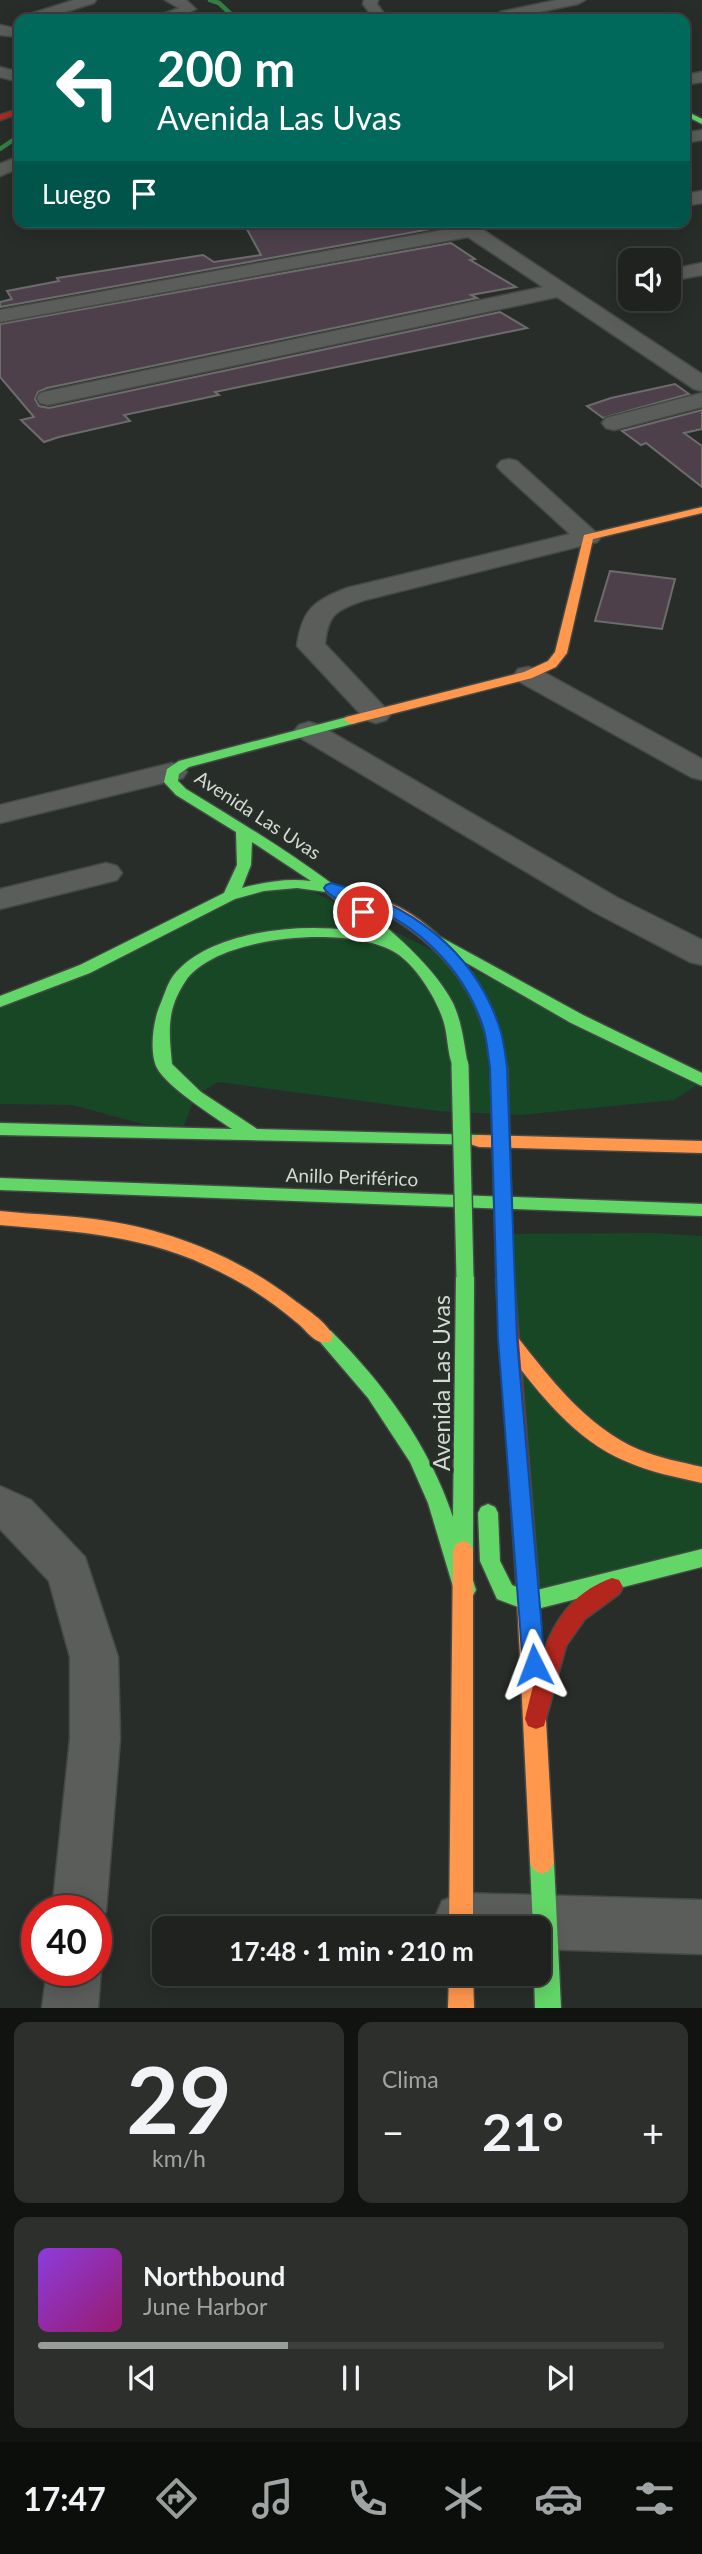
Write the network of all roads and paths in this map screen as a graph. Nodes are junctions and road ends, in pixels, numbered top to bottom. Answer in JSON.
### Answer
{"nodes":[{"id":1,"x":89,"y":0,"type":"edge"},
{"id":2,"x":172,"y":0,"type":"edge"},
{"id":3,"x":578,"y":0,"type":"edge"},
{"id":4,"x":506,"y":11,"type":"edge"},
{"id":5,"x":44,"y":14,"type":"edge"},
{"id":6,"x":176,"y":14,"type":"edge"},
{"id":7,"x":459,"y":228,"type":"edge"},
{"id":8,"x":466,"y":228,"type":"edge"},
{"id":9,"x":702,"y":269,"type":"edge"},
{"id":10,"x":681,"y":273,"type":"edge"},
{"id":11,"x":559,"y":290,"type":"junction"},
{"id":12,"x":0,"y":316,"type":"edge"},
{"id":13,"x":702,"y":384,"type":"edge"},
{"id":14,"x":48,"y":398,"type":"dead end"},
{"id":15,"x":702,"y":400,"type":"edge"},
{"id":16,"x":614,"y":423,"type":"dead end"},
{"id":17,"x":509,"y":467,"type":"dead end"},
{"id":18,"x":702,"y":510,"type":"edge"},
{"id":19,"x":587,"y":537,"type":"junction"},
{"id":20,"x":528,"y":675,"type":"junction"},
{"id":21,"x":376,"y":714,"type":"junction"},
{"id":22,"x":309,"y":731,"type":"junction"},
{"id":23,"x":172,"y":772,"type":"junction"},
{"id":24,"x":702,"y":772,"type":"edge"},
{"id":25,"x":0,"y":814,"type":"edge"},
{"id":26,"x":243,"y":831,"type":"junction"},
{"id":27,"x":106,"y":873,"type":"dead end"},
{"id":28,"x":331,"y":888,"type":"junction"},
{"id":29,"x":230,"y":896,"type":"junction"},
{"id":30,"x":0,"y":899,"type":"edge"},
{"id":31,"x":435,"y":939,"type":"junction"},
{"id":32,"x":404,"y":950,"type":"junction"},
{"id":33,"x":702,"y":954,"type":"edge"},
{"id":34,"x":0,"y":1002,"type":"edge"},
{"id":35,"x":702,"y":1080,"type":"edge"},
{"id":36,"x":0,"y":1129,"type":"edge"},
{"id":37,"x":253,"y":1135,"type":"junction"},
{"id":38,"x":702,"y":1147,"type":"edge"},
{"id":39,"x":0,"y":1184,"type":"edge"},
{"id":40,"x":547,"y":1205,"type":"junction"},
{"id":41,"x":702,"y":1210,"type":"edge"},
{"id":42,"x":0,"y":1218,"type":"edge"},
{"id":43,"x":612,"y":1222,"type":"dead end"},
{"id":44,"x":464,"y":1300,"type":"junction"},
{"id":45,"x":508,"y":1339,"type":"junction"},
{"id":46,"x":480,"y":1370,"type":"dead end"},
{"id":47,"x":702,"y":1475,"type":"edge"},
{"id":48,"x":487,"y":1492,"type":"dead end"},
{"id":49,"x":0,"y":1505,"type":"edge"},
{"id":50,"x":702,"y":1558,"type":"edge"},
{"id":51,"x":622,"y":1580,"type":"junction"},
{"id":52,"x":465,"y":1590,"type":"junction"},
{"id":53,"x":529,"y":1601,"type":"junction"},
{"id":54,"x":536,"y":1719,"type":"junction"},
{"id":55,"x":80,"y":1895,"type":"edge"},
{"id":56,"x":461,"y":1916,"type":"edge"},
{"id":57,"x":545,"y":1916,"type":"edge"},
{"id":58,"x":551,"y":1922,"type":"edge"},
{"id":59,"x":702,"y":1927,"type":"edge"},
{"id":60,"x":72,"y":1986,"type":"edge"},
{"id":61,"x":461,"y":1986,"type":"edge"},
{"id":62,"x":547,"y":1986,"type":"edge"},
{"id":63,"x":70,"y":2008,"type":"edge"},
{"id":64,"x":461,"y":2008,"type":"edge"},
{"id":65,"x":548,"y":2008,"type":"edge"}],
"edges":[{"from":1,"to":5,"type":"street"},
{"from":2,"to":6,"type":"street"},
{"from":3,"to":4,"type":"street"},
{"from":7,"to":12,"type":"street"},
{"from":8,"to":11,"type":"street"},
{"from":9,"to":10,"type":"street"},
{"from":11,"to":13,"type":"street"},
{"from":11,"to":14,"type":"street"},
{"from":15,"to":16,"type":"street"},
{"from":17,"to":19,"type":"street"},
{"from":18,"to":19,"type":"main road"},
{"from":19,"to":20,"type":"main road"},
{"from":19,"to":21,"type":"street"},
{"from":20,"to":21,"type":"main road"},
{"from":20,"to":24,"type":"street"},
{"from":21,"to":22,"type":"main road"},
{"from":22,"to":23,"type":"main road"},
{"from":22,"to":33,"type":"street"},
{"from":23,"to":25,"type":"street"},
{"from":23,"to":26,"type":"main road","name":"Avenida Las Uvas"},
{"from":26,"to":28,"type":"main road","name":"Avenida Las Uvas"},
{"from":26,"to":29,"type":"main road"},
{"from":27,"to":30,"type":"street"},
{"from":28,"to":29,"type":"main road"},
{"from":28,"to":31,"type":"main road","name":"Avenida Las Uvas"},
{"from":28,"to":32,"type":"main road","name":"Avenida Las Uvas"},
{"from":29,"to":34,"type":"main road"},
{"from":31,"to":35,"type":"main road"},
{"from":31,"to":45,"type":"main road","name":"Avenida Las Uvas","bridge":true},
{"from":32,"to":37,"type":"main road"},
{"from":32,"to":44,"type":"main road","name":"Avenida Las Uvas","bridge":true},
{"from":36,"to":37,"type":"main road","name":"Anillo Periférico"},
{"from":37,"to":38,"type":"main road","name":"Anillo Periférico"},
{"from":39,"to":40,"type":"main road","name":"Anillo Periférico"},
{"from":40,"to":41,"type":"main road","name":"Anillo Periférico"},
{"from":40,"to":43,"type":"main road"},
{"from":42,"to":52,"type":"main road"},
{"from":44,"to":46,"type":"main road"},
{"from":44,"to":52,"type":"main road","name":"Avenida Las Uvas"},
{"from":45,"to":47,"type":"main road"},
{"from":45,"to":53,"type":"main road","name":"Avenida Las Uvas"},
{"from":48,"to":53,"type":"main road"},
{"from":49,"to":55,"type":"street"},
{"from":50,"to":51,"type":"main road"},
{"from":51,"to":53,"type":"main road"},
{"from":51,"to":54,"type":"main road"},
{"from":52,"to":56,"type":"main road","name":"Avenida Las Uvas"},
{"from":53,"to":54,"type":"main road","name":"Avenida Las Uvas"},
{"from":54,"to":57,"type":"main road","name":"Avenida Las Uvas"},
{"from":58,"to":59,"type":"street"},
{"from":60,"to":63,"type":"street"},
{"from":61,"to":64,"type":"main road"},
{"from":62,"to":65,"type":"main road","name":"Avenida Las Uvas"}]}
